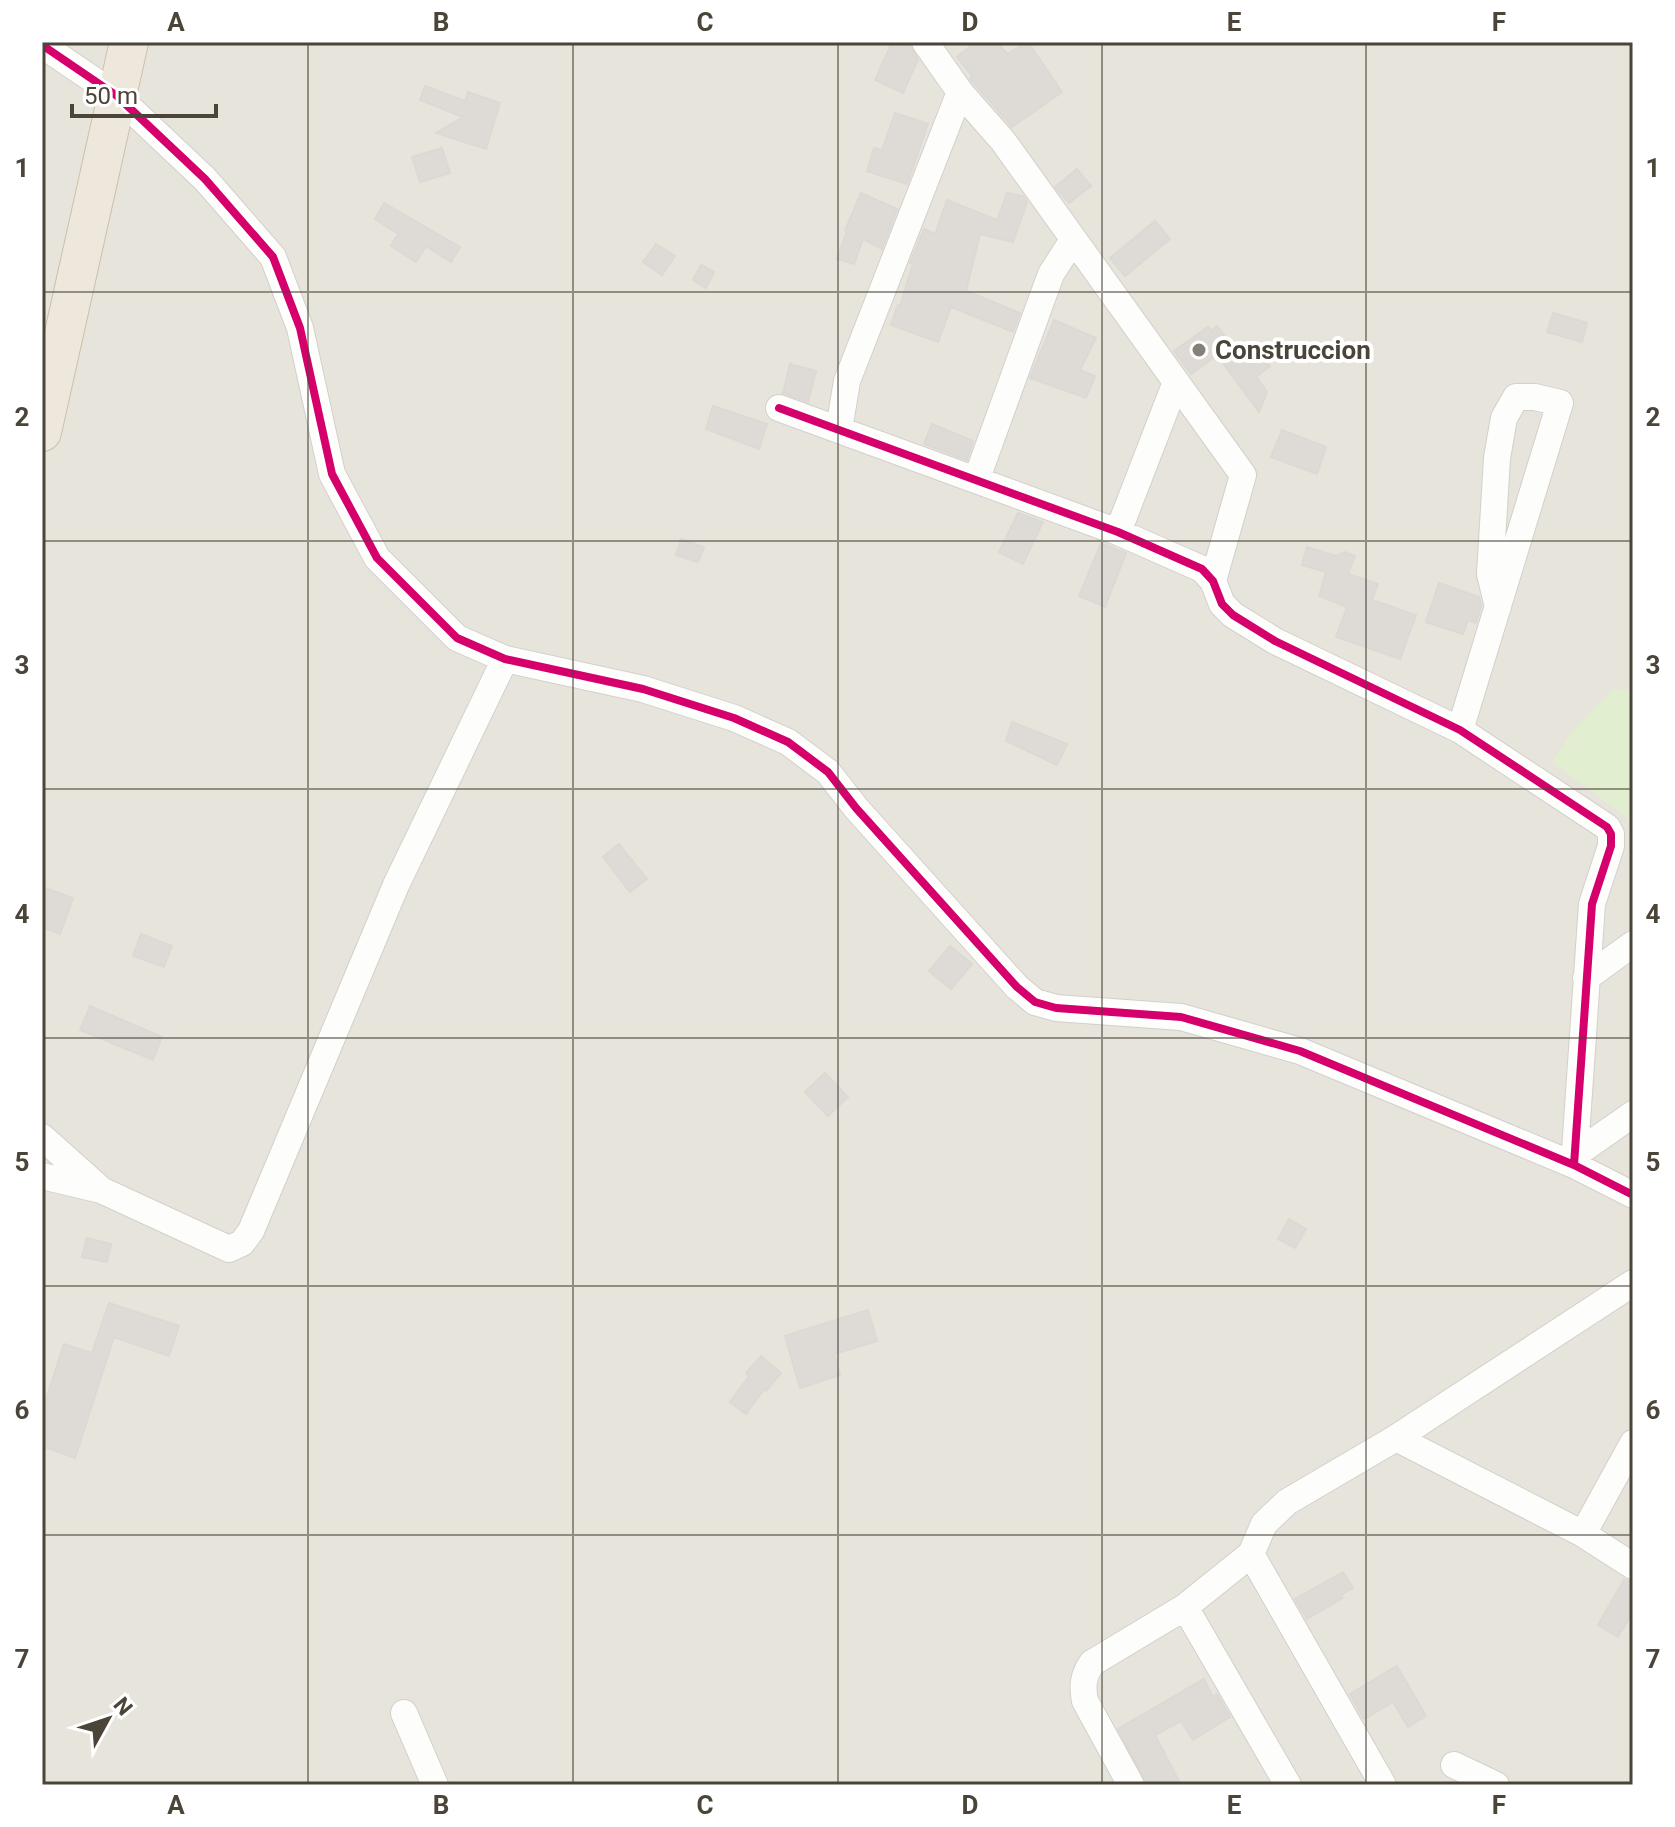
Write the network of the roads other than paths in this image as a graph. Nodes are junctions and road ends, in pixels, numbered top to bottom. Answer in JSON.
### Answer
{"nodes":[{"id":1,"x":129,"y":42,"type":"edge"},
{"id":2,"x":925,"y":42,"type":"edge"},
{"id":3,"x":42,"y":45,"type":"edge"},
{"id":4,"x":960,"y":92,"type":"junction"},
{"id":5,"x":117,"y":96,"type":"junction"},
{"id":6,"x":1073,"y":240,"type":"junction"},
{"id":7,"x":1176,"y":382,"type":"junction"},
{"id":8,"x":779,"y":408,"type":"dead end"},
{"id":9,"x":839,"y":429,"type":"junction"},
{"id":10,"x":42,"y":432,"type":"edge"},
{"id":11,"x":977,"y":478,"type":"junction"},
{"id":12,"x":1118,"y":532,"type":"junction"},
{"id":13,"x":1213,"y":581,"type":"junction"},
{"id":14,"x":1498,"y":607,"type":"junction"},
{"id":15,"x":505,"y":659,"type":"junction"},
{"id":16,"x":1460,"y":730,"type":"junction"},
{"id":17,"x":1633,"y":944,"type":"edge"},
{"id":18,"x":1586,"y":978,"type":"junction"},
{"id":19,"x":1633,"y":1114,"type":"edge"},
{"id":20,"x":42,"y":1137,"type":"edge"},
{"id":21,"x":1575,"y":1159,"type":"junction"},
{"id":22,"x":42,"y":1176,"type":"edge"},
{"id":23,"x":101,"y":1190,"type":"junction"},
{"id":24,"x":1633,"y":1195,"type":"edge"},
{"id":25,"x":1633,"y":1283,"type":"edge"},
{"id":26,"x":1396,"y":1438,"type":"junction"},
{"id":27,"x":1633,"y":1443,"type":"edge"},
{"id":28,"x":1583,"y":1534,"type":"junction"},
{"id":29,"x":1251,"y":1554,"type":"junction"},
{"id":30,"x":1633,"y":1566,"type":"edge"},
{"id":31,"x":1185,"y":1607,"type":"junction"},
{"id":32,"x":404,"y":1713,"type":"dead end"},
{"id":33,"x":1454,"y":1765,"type":"dead end"},
{"id":34,"x":435,"y":1785,"type":"edge"},
{"id":35,"x":1131,"y":1785,"type":"edge"},
{"id":36,"x":1288,"y":1785,"type":"edge"},
{"id":37,"x":1383,"y":1785,"type":"edge"},
{"id":38,"x":1496,"y":1785,"type":"edge"}],
"edges":[{"from":1,"to":5,"type":"highway"},
{"from":2,"to":4,"type":"street"},
{"from":3,"to":5,"type":"street"},
{"from":4,"to":6,"type":"street"},
{"from":4,"to":9,"type":"street"},
{"from":5,"to":10,"type":"highway"},
{"from":5,"to":15,"type":"street"},
{"from":6,"to":7,"type":"street"},
{"from":6,"to":11,"type":"street"},
{"from":7,"to":12,"type":"street"},
{"from":7,"to":13,"type":"street"},
{"from":8,"to":9,"type":"street"},
{"from":9,"to":11,"type":"street"},
{"from":11,"to":12,"type":"street"},
{"from":12,"to":13,"type":"street"},
{"from":13,"to":16,"type":"street"},
{"from":14,"to":14,"type":"street"},
{"from":14,"to":16,"type":"street"},
{"from":15,"to":21,"type":"street"},
{"from":15,"to":23,"type":"street"},
{"from":16,"to":18,"type":"street"},
{"from":17,"to":18,"type":"street"},
{"from":18,"to":21,"type":"street"},
{"from":19,"to":21,"type":"street"},
{"from":20,"to":23,"type":"street"},
{"from":21,"to":24,"type":"street"},
{"from":22,"to":23,"type":"street"},
{"from":25,"to":26,"type":"street"},
{"from":26,"to":28,"type":"street"},
{"from":26,"to":29,"type":"street"},
{"from":27,"to":28,"type":"street"},
{"from":28,"to":30,"type":"street"},
{"from":29,"to":31,"type":"street"},
{"from":29,"to":37,"type":"street"},
{"from":31,"to":35,"type":"street"},
{"from":31,"to":36,"type":"street"},
{"from":32,"to":34,"type":"street"},
{"from":33,"to":38,"type":"street"}]}
